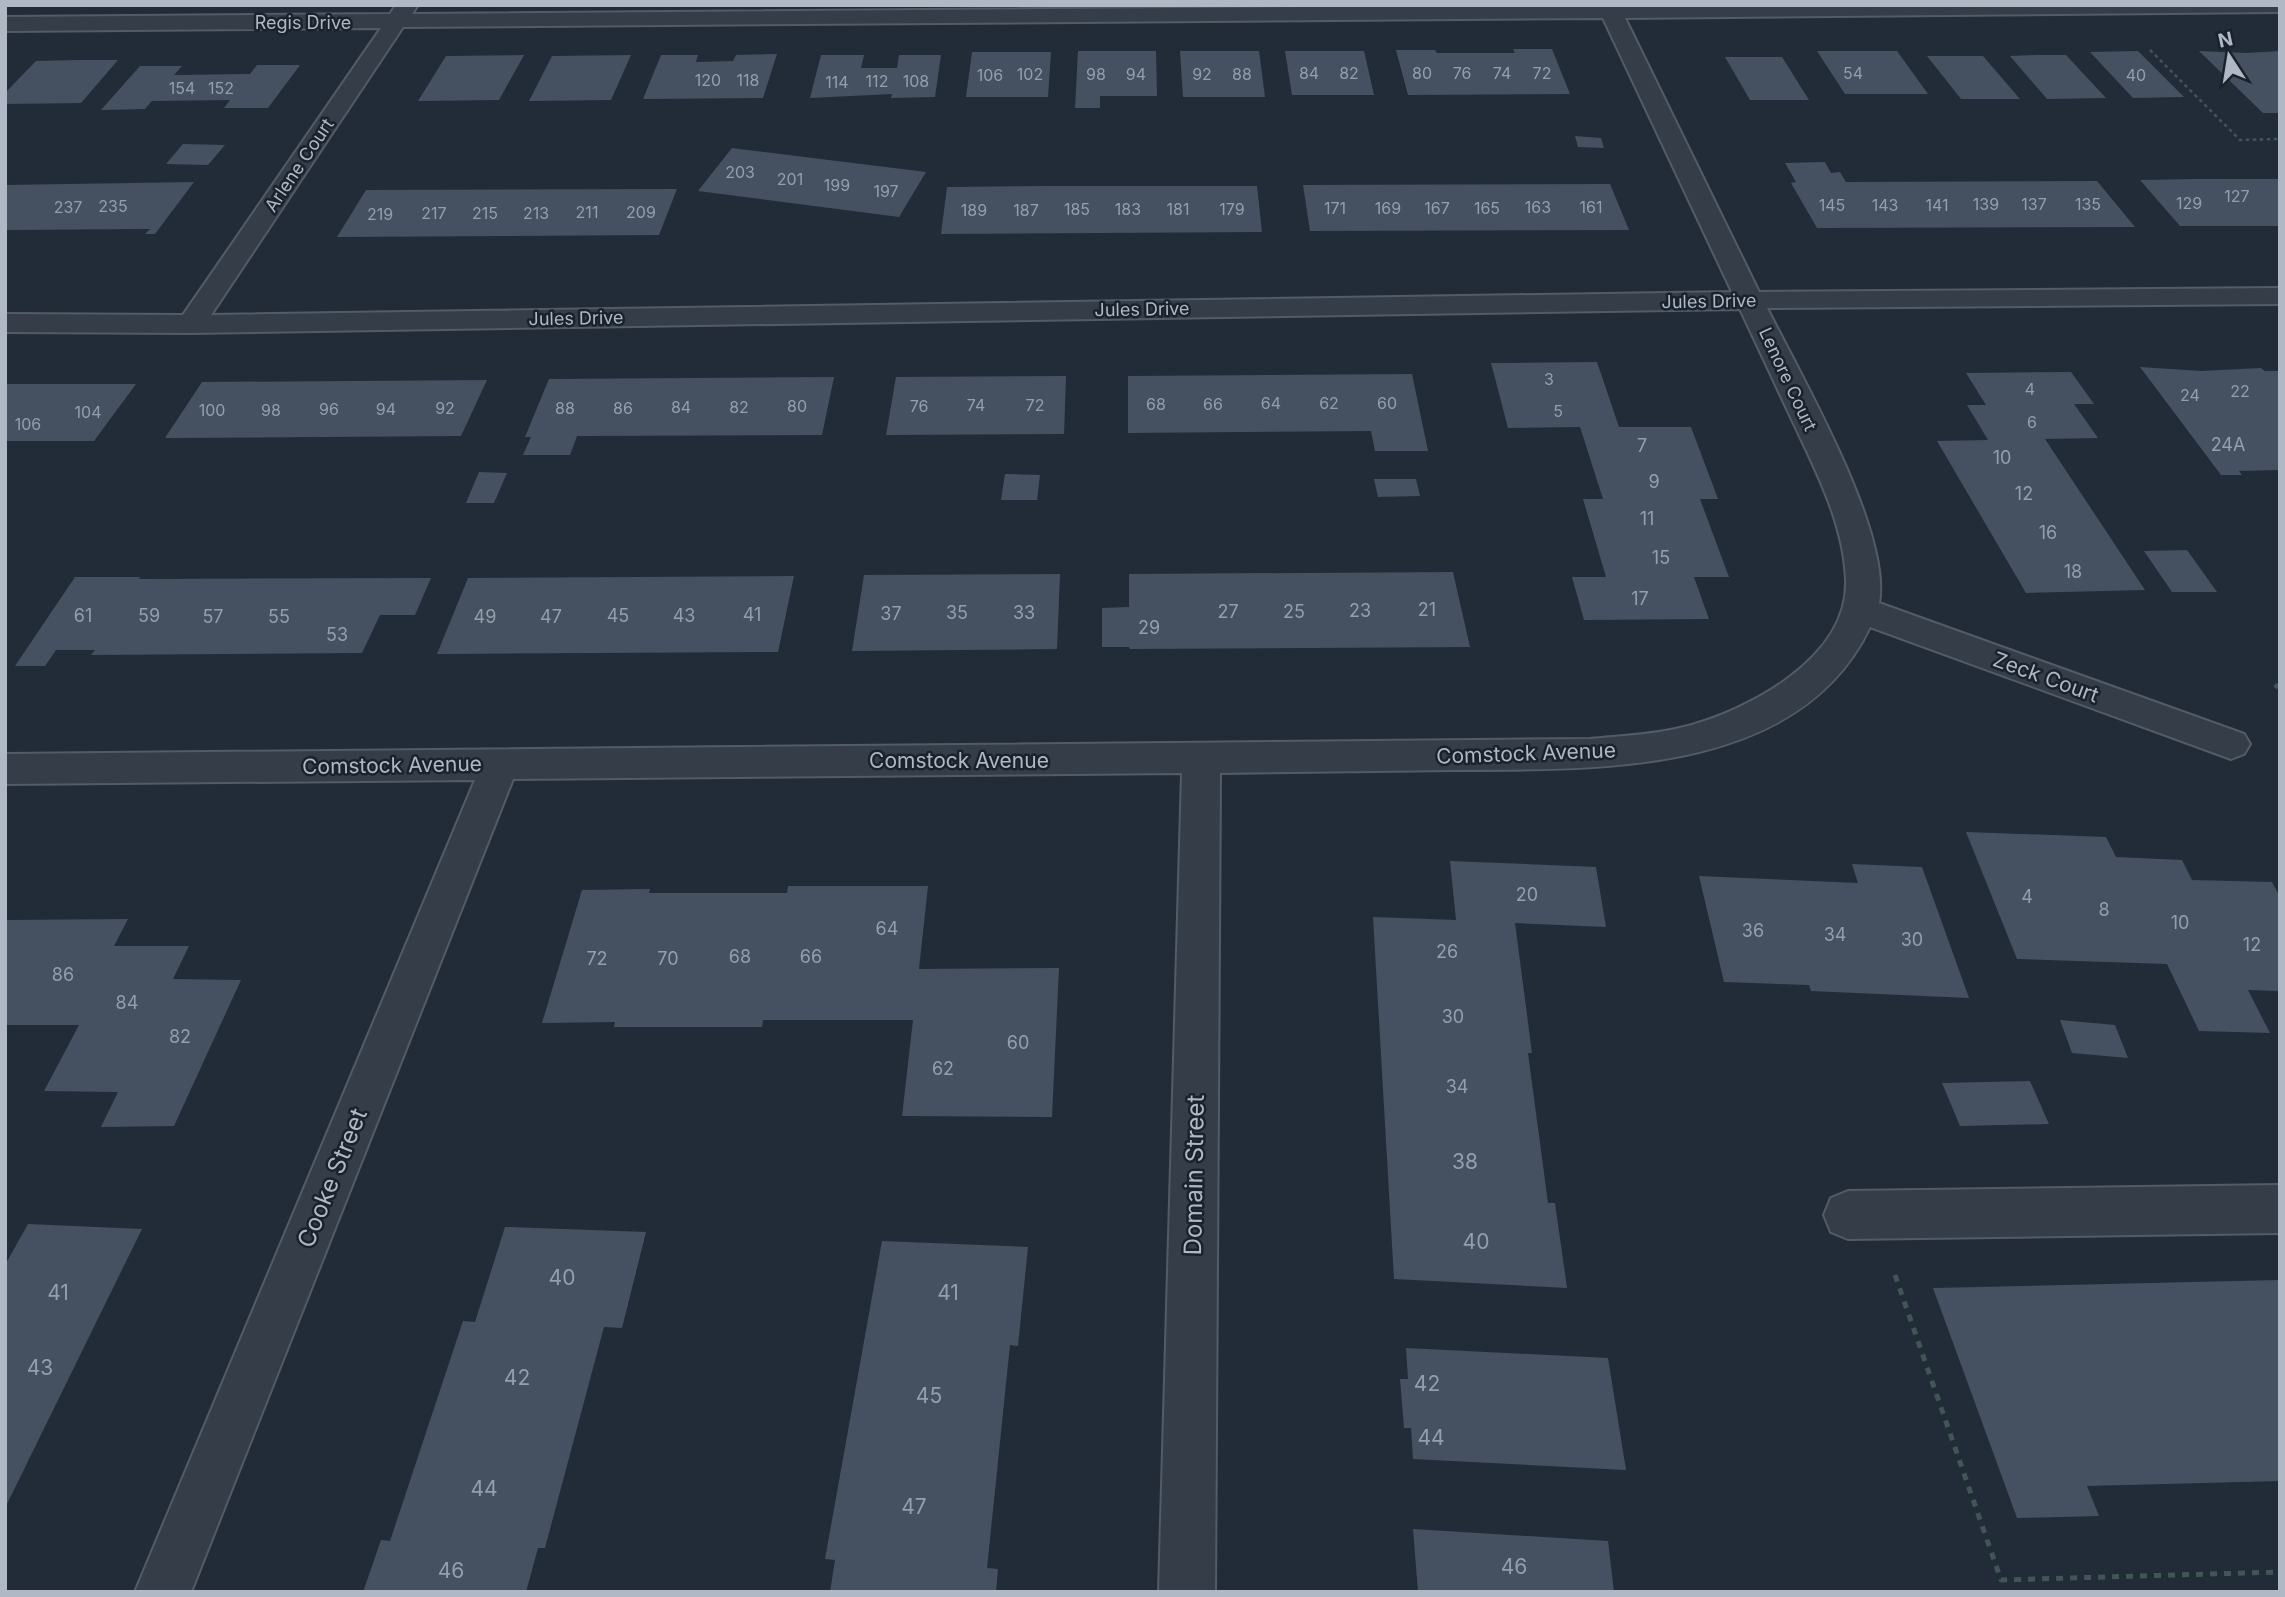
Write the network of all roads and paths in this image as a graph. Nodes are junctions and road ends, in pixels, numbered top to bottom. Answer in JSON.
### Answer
{"nodes":[{"id":1,"x":2280,"y":6,"type":"edge"},
{"id":2,"x":1610,"y":8,"type":"edge"},
{"id":3,"x":402,"y":13,"type":"edge"},
{"id":4,"x":5,"y":24,"type":"edge"},
{"id":5,"x":2148,"y":48,"type":"dead end"},
{"id":6,"x":2280,"y":139,"type":"edge"},
{"id":7,"x":2280,"y":296,"type":"edge"},
{"id":8,"x":1750,"y":300,"type":"junction"},
{"id":9,"x":5,"y":323,"type":"edge"},
{"id":10,"x":191,"y":324,"type":"junction"},
{"id":11,"x":1860,"y":610,"type":"junction"},
{"id":12,"x":2280,"y":682,"type":"edge"},
{"id":13,"x":2275,"y":688,"type":"dead end"},
{"id":14,"x":2231,"y":744,"type":"dead end"},
{"id":15,"x":1201,"y":758,"type":"junction"},
{"id":16,"x":500,"y":764,"type":"junction"},
{"id":17,"x":5,"y":769,"type":"edge"},
{"id":18,"x":2280,"y":1209,"type":"edge"},
{"id":19,"x":1848,"y":1214,"type":"dead end"},
{"id":20,"x":1895,"y":1275,"type":"dead end"},
{"id":21,"x":2280,"y":1572,"type":"edge"},
{"id":22,"x":163,"y":1592,"type":"edge"},
{"id":23,"x":1186,"y":1592,"type":"edge"}],
"edges":[{"from":1,"to":2,"type":"street","name":"Regis Drive"},
{"from":2,"to":3,"type":"street","name":"Regis Drive"},
{"from":2,"to":8,"type":"street","name":"Lenore Court"},
{"from":3,"to":4,"type":"street","name":"Regis Drive"},
{"from":3,"to":10,"type":"street","name":"Arlene Court"},
{"from":5,"to":6,"type":"path"},
{"from":7,"to":8,"type":"street","name":"Jules Drive"},
{"from":8,"to":10,"type":"street","name":"Jules Drive"},
{"from":8,"to":11,"type":"street","name":"Lenore Court"},
{"from":9,"to":10,"type":"street","name":"Jules Drive"},
{"from":11,"to":14,"type":"street","name":"Zeck Court"},
{"from":11,"to":15,"type":"street","name":"Comstock Avenue"},
{"from":12,"to":13,"type":"path"},
{"from":15,"to":16,"type":"street","name":"Comstock Avenue"},
{"from":15,"to":23,"type":"street","name":"Domain Street"},
{"from":16,"to":17,"type":"street","name":"Comstock Avenue"},
{"from":16,"to":22,"type":"street","name":"Cooke Street"},
{"from":18,"to":19,"type":"street"},
{"from":20,"to":21,"type":"path"}]}
